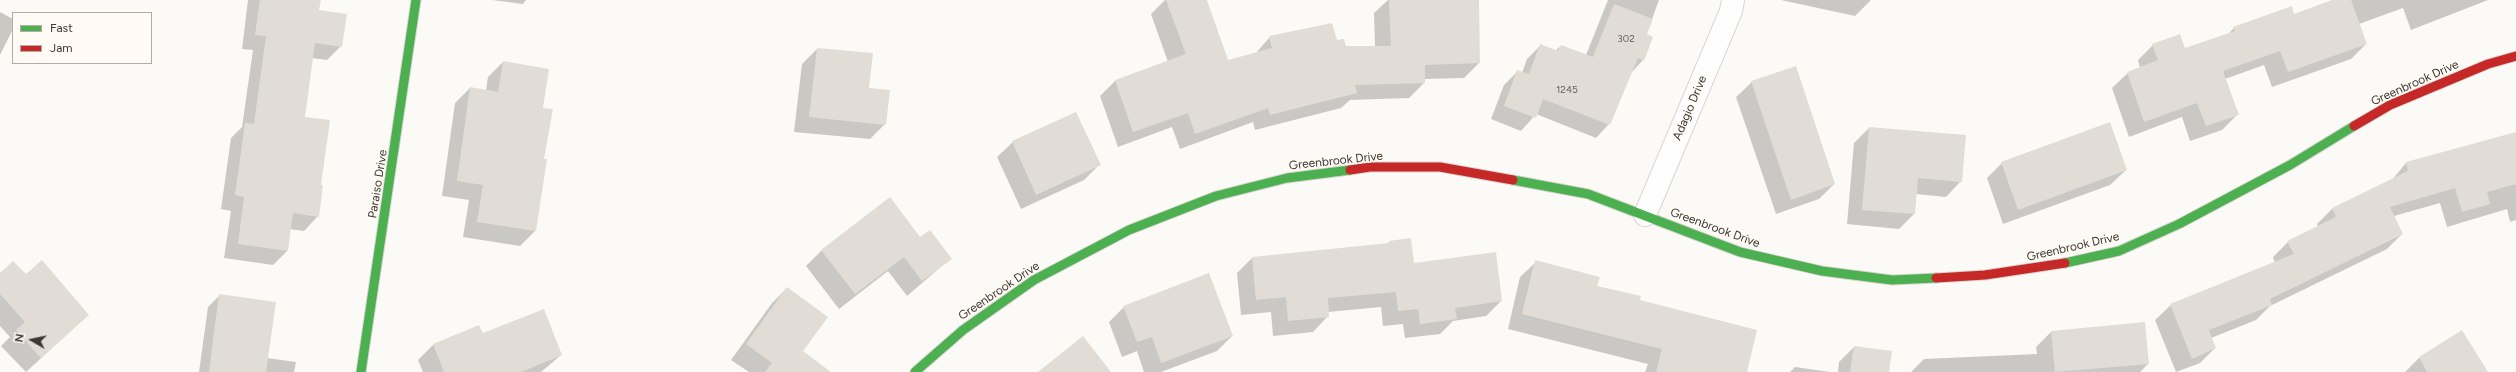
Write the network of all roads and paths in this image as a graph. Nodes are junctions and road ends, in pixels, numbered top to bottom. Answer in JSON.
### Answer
{"nodes":[{"id":1,"x":416,"y":0,"type":"edge"},
{"id":2,"x":1733,"y":0,"type":"edge"},
{"id":3,"x":2516,"y":56,"type":"edge"},
{"id":4,"x":1645,"y":215,"type":"junction"},
{"id":5,"x":361,"y":372,"type":"edge"},
{"id":6,"x":915,"y":372,"type":"edge"}],
"edges":[{"from":1,"to":5,"type":"street","name":"Paraiso Drive"},
{"from":2,"to":4,"type":"street","name":"Adagio Drive"},
{"from":3,"to":4,"type":"street","name":"Greenbrook Drive"},
{"from":4,"to":6,"type":"street","name":"Greenbrook Drive"}]}
